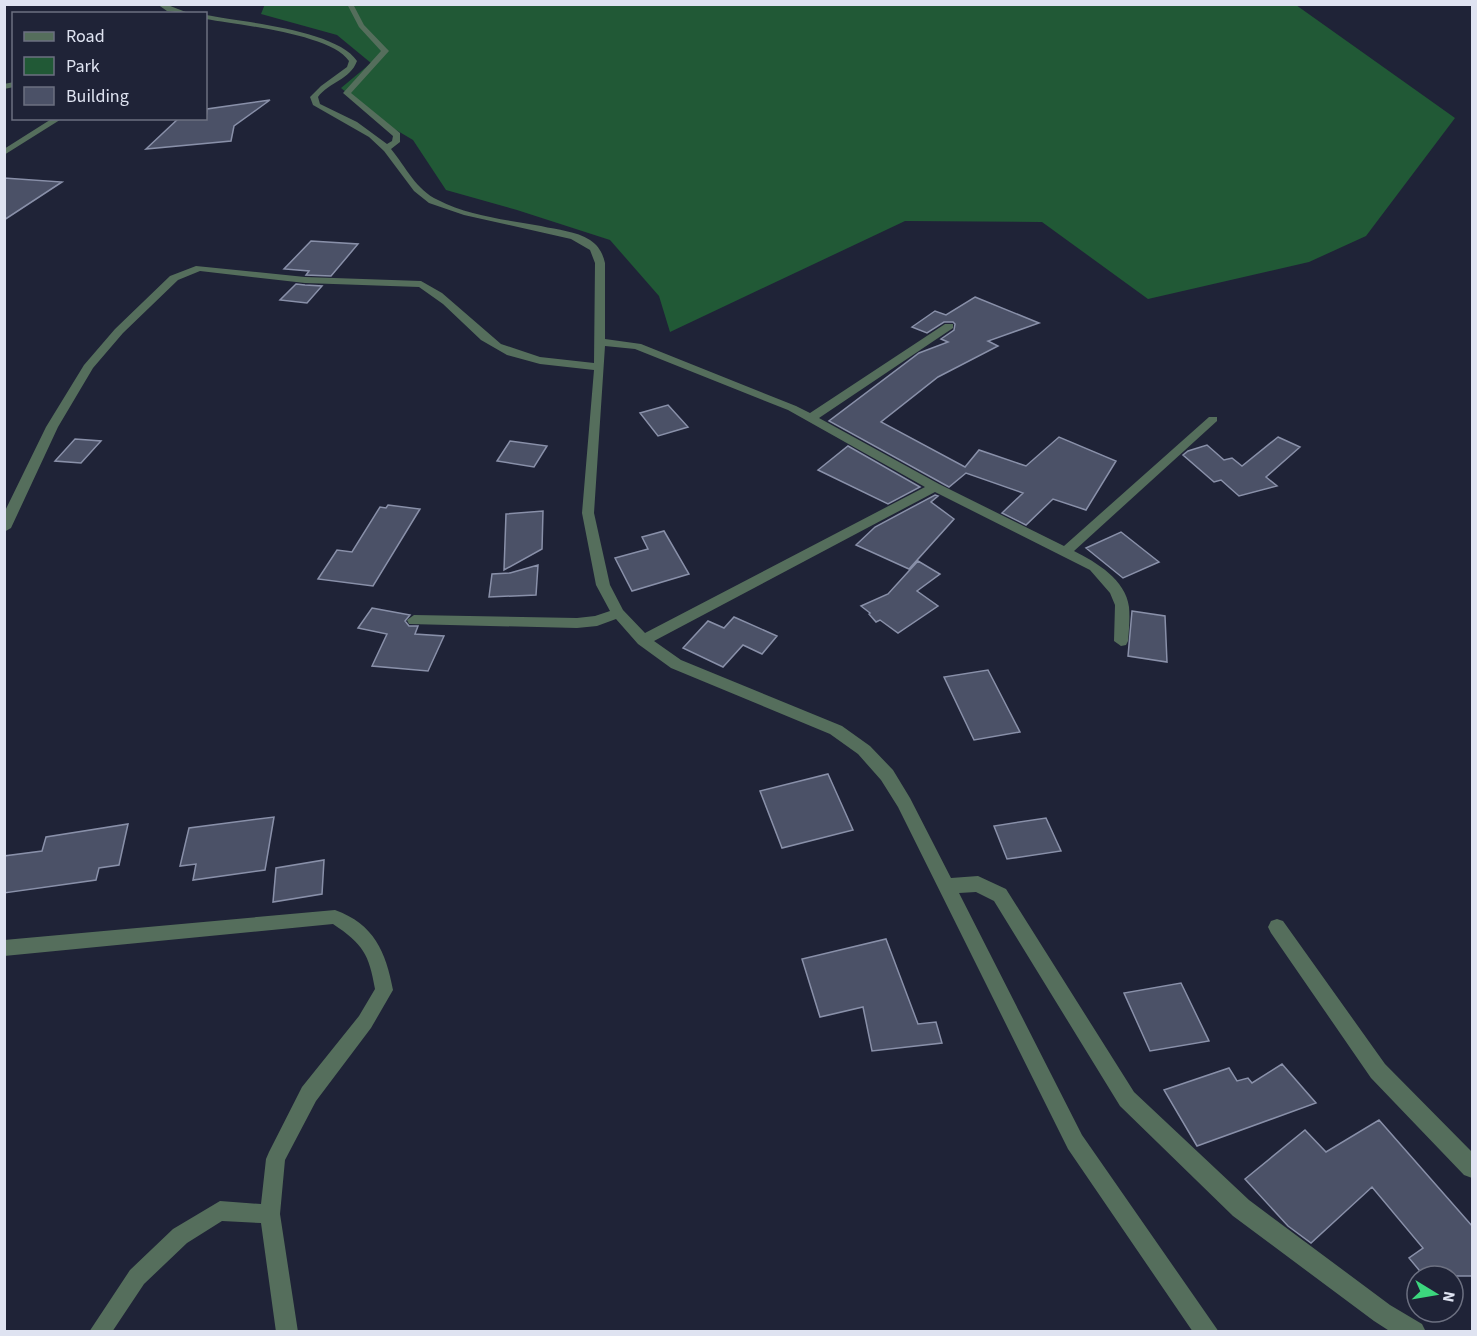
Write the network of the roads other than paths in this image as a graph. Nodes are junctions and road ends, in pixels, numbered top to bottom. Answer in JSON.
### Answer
{"nodes":[{"id":1,"x":160,"y":4,"type":"edge"},
{"id":2,"x":350,"y":4,"type":"edge"},
{"id":3,"x":178,"y":12,"type":"edge"},
{"id":4,"x":207,"y":17,"type":"edge"},
{"id":5,"x":214,"y":18,"type":"junction"},
{"id":6,"x":207,"y":23,"type":"edge"},
{"id":7,"x":55,"y":120,"type":"edge"},
{"id":8,"x":386,"y":148,"type":"junction"},
{"id":9,"x":4,"y":153,"type":"edge"},
{"id":10,"x":949,"y":326,"type":"dead end"},
{"id":11,"x":599,"y":342,"type":"junction"},
{"id":12,"x":600,"y":367,"type":"junction"},
{"id":13,"x":810,"y":418,"type":"junction"},
{"id":14,"x":1213,"y":419,"type":"dead end"},
{"id":15,"x":935,"y":487,"type":"junction"},
{"id":16,"x":4,"y":528,"type":"edge"},
{"id":17,"x":1066,"y":551,"type":"junction"},
{"id":18,"x":618,"y":613,"type":"junction"},
{"id":19,"x":414,"y":620,"type":"dead end"},
{"id":20,"x":643,"y":640,"type":"junction"},
{"id":21,"x":1121,"y":641,"type":"dead end"},
{"id":22,"x":946,"y":886,"type":"junction"},
{"id":23,"x":1277,"y":927,"type":"dead end"},
{"id":24,"x":4,"y":948,"type":"edge"},
{"id":25,"x":1473,"y":1167,"type":"edge"},
{"id":26,"x":270,"y":1214,"type":"junction"},
{"id":27,"x":99,"y":1332,"type":"edge"},
{"id":28,"x":287,"y":1332,"type":"edge"},
{"id":29,"x":1207,"y":1332,"type":"edge"},
{"id":30,"x":1414,"y":1332,"type":"edge"}],
"edges":[{"from":1,"to":3,"type":"street"},
{"from":2,"to":8,"type":"street"},
{"from":4,"to":5,"type":"street"},
{"from":5,"to":6,"type":"street"},
{"from":5,"to":8,"type":"street"},
{"from":7,"to":9,"type":"street"},
{"from":8,"to":11,"type":"street"},
{"from":10,"to":13,"type":"street"},
{"from":11,"to":12,"type":"street"},
{"from":11,"to":13,"type":"street"},
{"from":12,"to":16,"type":"street"},
{"from":12,"to":18,"type":"street"},
{"from":13,"to":15,"type":"street"},
{"from":14,"to":17,"type":"street"},
{"from":15,"to":17,"type":"street"},
{"from":15,"to":20,"type":"street"},
{"from":17,"to":21,"type":"street"},
{"from":18,"to":19,"type":"street"},
{"from":18,"to":20,"type":"street"},
{"from":20,"to":22,"type":"street"},
{"from":22,"to":29,"type":"street"},
{"from":22,"to":30,"type":"street"},
{"from":23,"to":25,"type":"street"},
{"from":24,"to":26,"type":"lane"},
{"from":26,"to":27,"type":"lane"},
{"from":26,"to":28,"type":"lane"}]}
